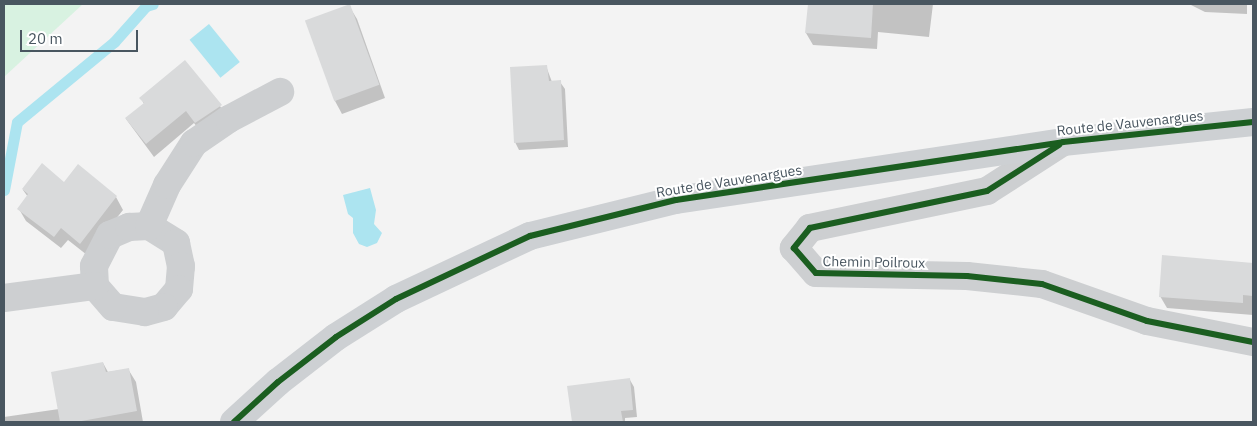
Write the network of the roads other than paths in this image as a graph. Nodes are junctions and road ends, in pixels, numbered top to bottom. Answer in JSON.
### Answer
{"nodes":[{"id":1,"x":280,"y":92,"type":"dead end"},
{"id":2,"x":1253,"y":122,"type":"edge"},
{"id":3,"x":1063,"y":142,"type":"junction"},
{"id":4,"x":149,"y":226,"type":"junction"},
{"id":5,"x":94,"y":286,"type":"junction"},
{"id":6,"x":4,"y":298,"type":"edge"},
{"id":7,"x":1253,"y":342,"type":"edge"},
{"id":8,"x":234,"y":422,"type":"edge"}],
"edges":[{"from":1,"to":4,"type":"street"},
{"from":2,"to":3,"type":"main road","name":"Route de Vauvenargues"},
{"from":3,"to":7,"type":"street","name":"Chemin Poilroux"},
{"from":3,"to":8,"type":"main road","name":"Route de Vauvenargues"},
{"from":4,"to":5,"type":"street"},
{"from":4,"to":5,"type":"street"},
{"from":5,"to":6,"type":"street"}]}
